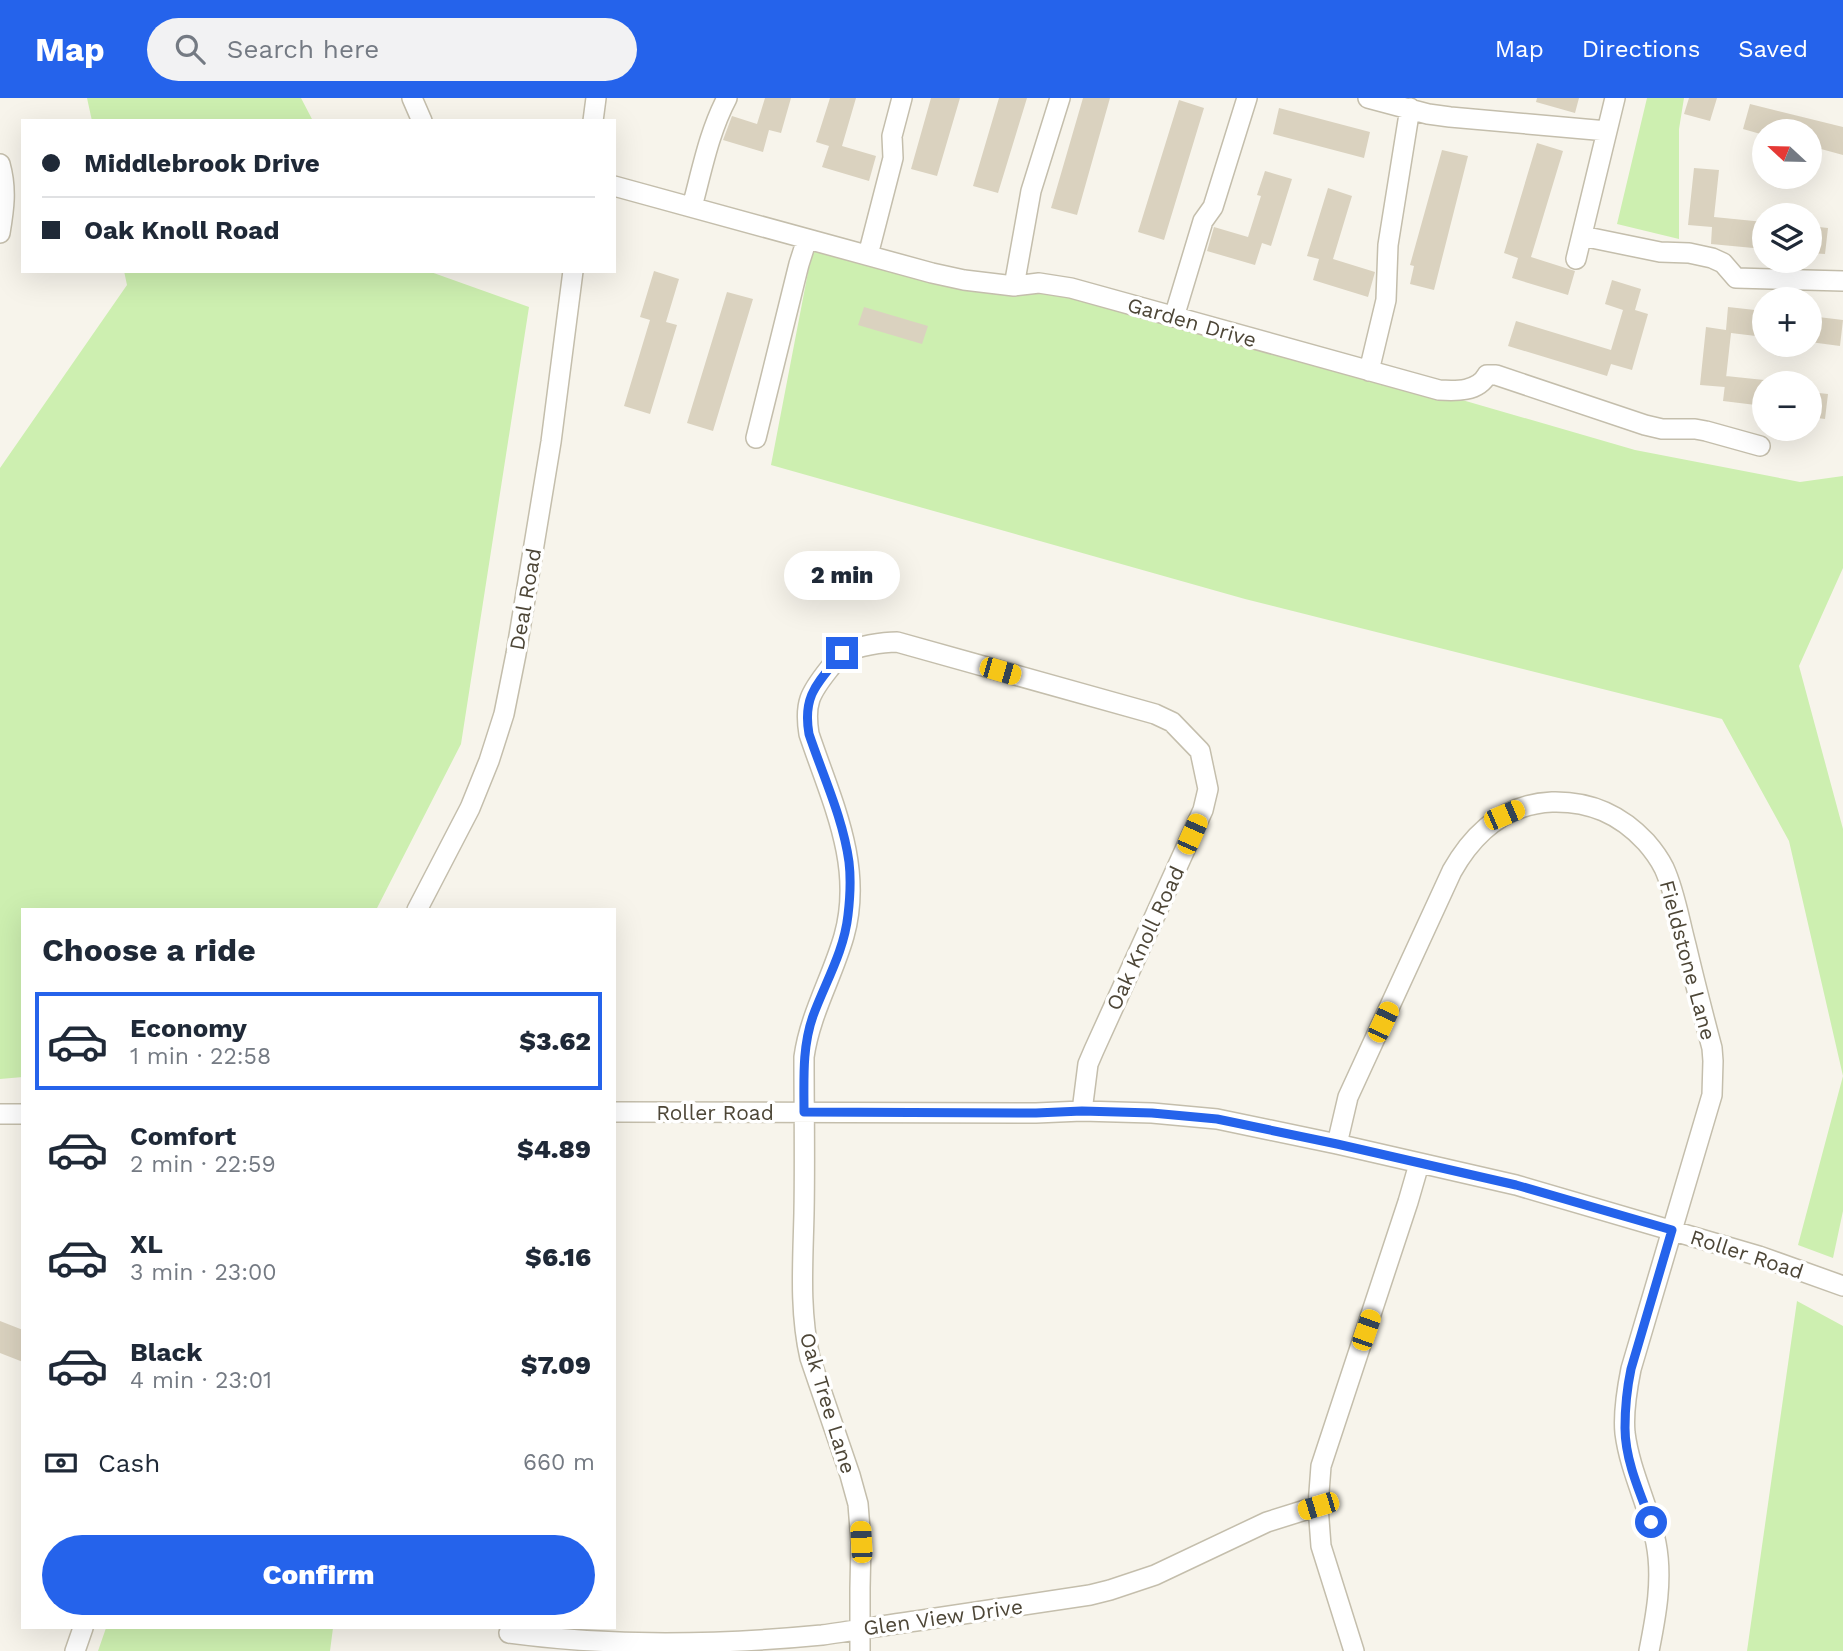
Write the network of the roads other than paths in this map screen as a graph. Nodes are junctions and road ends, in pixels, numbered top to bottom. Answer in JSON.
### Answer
{"nodes":[{"id":1,"x":412,"y":98,"type":"edge"},
{"id":2,"x":596,"y":98,"type":"edge"},
{"id":3,"x":727,"y":98,"type":"edge"},
{"id":4,"x":902,"y":98,"type":"edge"},
{"id":5,"x":1060,"y":98,"type":"edge"},
{"id":6,"x":1247,"y":98,"type":"edge"},
{"id":7,"x":1368,"y":98,"type":"edge"},
{"id":8,"x":1615,"y":98,"type":"edge"},
{"id":9,"x":1421,"y":107,"type":"edge"},
{"id":10,"x":421,"y":119,"type":"edge"},
{"id":11,"x":593,"y":119,"type":"edge"},
{"id":12,"x":1607,"y":131,"type":"junction"},
{"id":13,"x":0,"y":164,"type":"edge"},
{"id":14,"x":616,"y":187,"type":"edge"},
{"id":15,"x":692,"y":206,"type":"junction"},
{"id":16,"x":0,"y":233,"type":"edge"},
{"id":17,"x":1582,"y":236,"type":"junction"},
{"id":18,"x":807,"y":239,"type":"junction"},
{"id":19,"x":868,"y":256,"type":"junction"},
{"id":20,"x":1576,"y":259,"type":"dead end"},
{"id":21,"x":573,"y":273,"type":"edge"},
{"id":22,"x":1843,"y":281,"type":"edge"},
{"id":23,"x":1014,"y":286,"type":"junction"},
{"id":24,"x":1174,"y":317,"type":"junction"},
{"id":25,"x":1369,"y":371,"type":"junction"},
{"id":26,"x":756,"y":438,"type":"dead end"},
{"id":27,"x":1760,"y":446,"type":"dead end"},
{"id":28,"x":418,"y":908,"type":"edge"},
{"id":29,"x":1082,"y":1111,"type":"junction"},
{"id":30,"x":616,"y":1112,"type":"edge"},
{"id":31,"x":804,"y":1112,"type":"junction"},
{"id":32,"x":0,"y":1114,"type":"edge"},
{"id":33,"x":21,"y":1114,"type":"edge"},
{"id":34,"x":1337,"y":1144,"type":"junction"},
{"id":35,"x":1419,"y":1164,"type":"junction"},
{"id":36,"x":1672,"y":1230,"type":"junction"},
{"id":37,"x":1843,"y":1286,"type":"edge"},
{"id":38,"x":1318,"y":1506,"type":"junction"},
{"id":39,"x":83,"y":1629,"type":"edge"},
{"id":40,"x":860,"y":1629,"type":"junction"},
{"id":41,"x":508,"y":1637,"type":"edge"},
{"id":42,"x":75,"y":1651,"type":"edge"},
{"id":43,"x":860,"y":1651,"type":"edge"},
{"id":44,"x":1354,"y":1651,"type":"edge"},
{"id":45,"x":1649,"y":1651,"type":"edge"}],
"edges":[{"from":1,"to":10,"type":"street"},
{"from":2,"to":11,"type":"street"},
{"from":3,"to":15,"type":"street"},
{"from":4,"to":19,"type":"street"},
{"from":5,"to":23,"type":"street"},
{"from":6,"to":24,"type":"street"},
{"from":7,"to":9,"type":"street"},
{"from":8,"to":12,"type":"street"},
{"from":9,"to":12,"type":"street"},
{"from":9,"to":25,"type":"street"},
{"from":12,"to":17,"type":"street"},
{"from":13,"to":16,"type":"street"},
{"from":14,"to":15,"type":"street","name":"Garden Drive"},
{"from":15,"to":18,"type":"street","name":"Garden Drive"},
{"from":17,"to":20,"type":"street"},
{"from":17,"to":22,"type":"street"},
{"from":18,"to":19,"type":"street","name":"Garden Drive"},
{"from":18,"to":26,"type":"street"},
{"from":19,"to":23,"type":"street","name":"Garden Drive"},
{"from":21,"to":28,"type":"street","name":"Deal Road"},
{"from":23,"to":24,"type":"street","name":"Garden Drive"},
{"from":24,"to":25,"type":"street","name":"Garden Drive"},
{"from":25,"to":27,"type":"street","name":"Garden Drive"},
{"from":29,"to":31,"type":"street","name":"Roller Road"},
{"from":29,"to":31,"type":"street","name":"Oak Knoll Road"},
{"from":29,"to":34,"type":"street","name":"Roller Road"},
{"from":30,"to":31,"type":"street","name":"Roller Road"},
{"from":31,"to":40,"type":"street","name":"Oak Tree Lane"},
{"from":32,"to":33,"type":"street"},
{"from":34,"to":35,"type":"street","name":"Roller Road"},
{"from":34,"to":36,"type":"street","name":"Fieldstone Lane"},
{"from":35,"to":36,"type":"street","name":"Roller Road"},
{"from":35,"to":38,"type":"street"},
{"from":36,"to":37,"type":"street","name":"Roller Road"},
{"from":36,"to":45,"type":"street","name":"Fieldstone Lane"},
{"from":38,"to":40,"type":"street","name":"Glen View Drive"},
{"from":38,"to":44,"type":"street"},
{"from":39,"to":42,"type":"street"},
{"from":40,"to":41,"type":"street","name":"Glen View Drive"},
{"from":40,"to":43,"type":"street","name":"Oak Tree Lane"}]}
